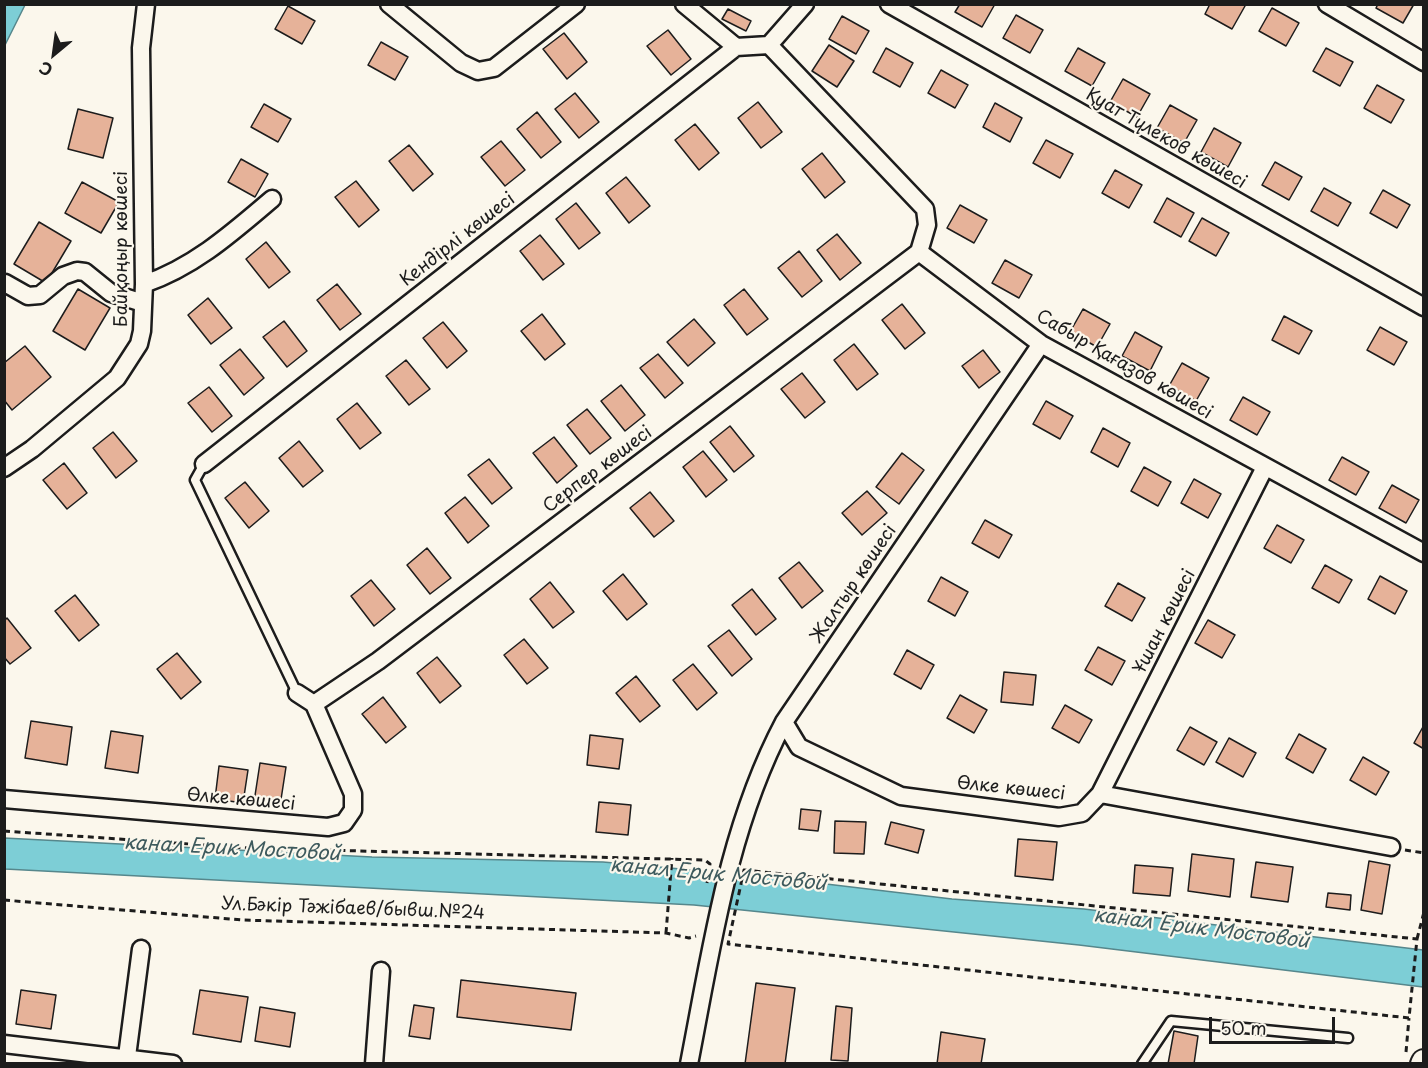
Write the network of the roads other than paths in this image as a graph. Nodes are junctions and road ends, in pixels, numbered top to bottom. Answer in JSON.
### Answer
{"nodes":[{"id":1,"x":146,"y":4,"type":"edge"},
{"id":2,"x":389,"y":4,"type":"edge"},
{"id":3,"x":576,"y":4,"type":"edge"},
{"id":4,"x":684,"y":4,"type":"edge"},
{"id":5,"x":806,"y":4,"type":"edge"},
{"id":6,"x":889,"y":4,"type":"edge"},
{"id":7,"x":1327,"y":4,"type":"edge"},
{"id":8,"x":769,"y":45,"type":"junction"},
{"id":9,"x":736,"y":47,"type":"junction"},
{"id":10,"x":1424,"y":62,"type":"edge"},
{"id":11,"x":272,"y":199,"type":"dead end"},
{"id":12,"x":919,"y":252,"type":"junction"},
{"id":13,"x":4,"y":283,"type":"edge"},
{"id":14,"x":144,"y":284,"type":"junction"},
{"id":15,"x":143,"y":303,"type":"junction"},
{"id":16,"x":1424,"y":307,"type":"edge"},
{"id":17,"x":1041,"y":344,"type":"junction"},
{"id":18,"x":204,"y":464,"type":"joint"},
{"id":19,"x":1265,"y":467,"type":"junction"},
{"id":20,"x":4,"y":468,"type":"edge"},
{"id":21,"x":1424,"y":553,"type":"edge"},
{"id":22,"x":297,"y":693,"type":"joint"},
{"id":23,"x":314,"y":704,"type":"junction"},
{"id":24,"x":784,"y":722,"type":"junction"},
{"id":25,"x":1100,"y":794,"type":"junction"},
{"id":26,"x":4,"y":799,"type":"edge"},
{"id":27,"x":1391,"y":847,"type":"dead end"},
{"id":28,"x":141,"y":949,"type":"dead end"},
{"id":29,"x":381,"y":971,"type":"dead end"},
{"id":30,"x":1348,"y":1038,"type":"dead end"},
{"id":31,"x":4,"y":1044,"type":"edge"},
{"id":32,"x":127,"y":1061,"type":"edge"},
{"id":33,"x":173,"y":1064,"type":"edge"},
{"id":34,"x":374,"y":1064,"type":"edge"},
{"id":35,"x":689,"y":1064,"type":"edge"},
{"id":36,"x":1142,"y":1064,"type":"edge"}],
"edges":[{"from":1,"to":14,"type":"street","name":"Байқоңыр көшесi"},
{"from":2,"to":3,"type":"street"},
{"from":4,"to":9,"type":"street"},
{"from":5,"to":8,"type":"street"},
{"from":6,"to":16,"type":"street","name":"Қуат Түлеков көшесі"},
{"from":7,"to":10,"type":"street"},
{"from":8,"to":9,"type":"street"},
{"from":8,"to":12,"type":"street"},
{"from":9,"to":18,"type":"street","name":"Кендірлі көшесі"},
{"from":11,"to":14,"type":"street"},
{"from":12,"to":17,"type":"street","name":"Сабыр Қағазов көшесі"},
{"from":12,"to":23,"type":"street","name":"Серпер көшесі"},
{"from":13,"to":15,"type":"street"},
{"from":14,"to":15,"type":"street","name":"Байқоңыр көшесi"},
{"from":15,"to":20,"type":"street","name":"Байқоңыр көшесi"},
{"from":17,"to":19,"type":"street","name":"Сабыр Қағазов көшесі"},
{"from":17,"to":24,"type":"street","name":"Жалтыр көшесі"},
{"from":18,"to":22,"type":"lane"},
{"from":19,"to":21,"type":"street","name":"Сабыр Қағазов көшесі"},
{"from":19,"to":25,"type":"street","name":"Ұшан көшесі"},
{"from":22,"to":23,"type":"street"},
{"from":23,"to":26,"type":"street","name":"Өлке көшесі"},
{"from":24,"to":25,"type":"street","name":"Өлке көшесі"},
{"from":24,"to":35,"type":"street","name":"Жалтыр көшесі"},
{"from":25,"to":27,"type":"street"},
{"from":28,"to":32,"type":"street"},
{"from":29,"to":34,"type":"street"},
{"from":30,"to":36,"type":"lane"},
{"from":31,"to":32,"type":"street"},
{"from":32,"to":33,"type":"street"}]}
